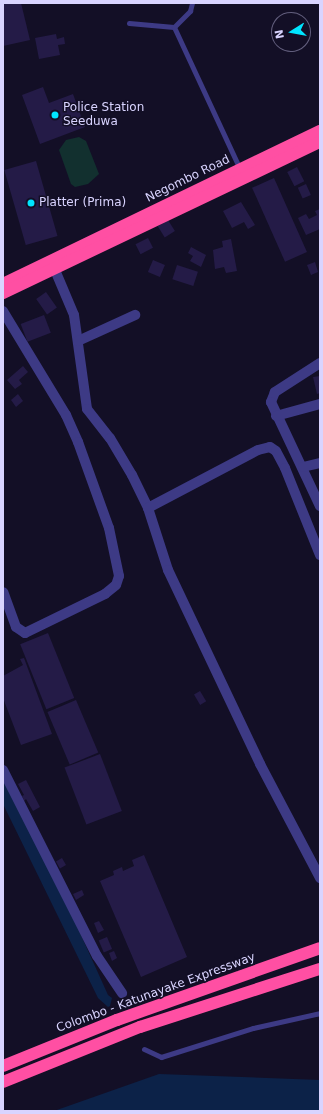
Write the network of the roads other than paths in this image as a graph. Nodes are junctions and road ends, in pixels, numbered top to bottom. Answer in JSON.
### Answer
{"nodes":[{"id":1,"x":192,"y":3,"type":"edge"},
{"id":2,"x":129,"y":23,"type":"dead end"},
{"id":3,"x":174,"y":27,"type":"junction"},
{"id":4,"x":320,"y":131,"type":"edge"},
{"id":5,"x":320,"y":142,"type":"edge"},
{"id":6,"x":240,"y":169,"type":"junction"},
{"id":7,"x":55,"y":270,"type":"junction"},
{"id":8,"x":3,"y":284,"type":"edge"},
{"id":9,"x":3,"y":293,"type":"edge"},
{"id":10,"x":3,"y":311,"type":"edge"},
{"id":11,"x":135,"y":315,"type":"dead end"},
{"id":12,"x":78,"y":341,"type":"junction"},
{"id":13,"x":320,"y":362,"type":"edge"},
{"id":14,"x":320,"y":404,"type":"edge"},
{"id":15,"x":276,"y":416,"type":"junction"},
{"id":16,"x":320,"y":463,"type":"edge"},
{"id":17,"x":303,"y":467,"type":"junction"},
{"id":18,"x":320,"y":506,"type":"edge"},
{"id":19,"x":148,"y":508,"type":"junction"},
{"id":20,"x":320,"y":555,"type":"edge"},
{"id":21,"x":3,"y":592,"type":"edge"},
{"id":22,"x":3,"y":770,"type":"edge"},
{"id":23,"x":320,"y":878,"type":"edge"},
{"id":24,"x":320,"y":948,"type":"edge"},
{"id":25,"x":320,"y":969,"type":"edge"},
{"id":26,"x":122,"y":993,"type":"dead end"},
{"id":27,"x":320,"y":1013,"type":"edge"},
{"id":28,"x":144,"y":1049,"type":"dead end"},
{"id":29,"x":3,"y":1066,"type":"edge"},
{"id":30,"x":3,"y":1082,"type":"edge"}],
"edges":[{"from":1,"to":3,"type":"lane"},
{"from":2,"to":3,"type":"lane"},
{"from":3,"to":6,"type":"lane"},
{"from":4,"to":6,"type":"highway","name":"Negombo Road"},
{"from":5,"to":7,"type":"highway","name":"Negombo Road"},
{"from":6,"to":8,"type":"highway","name":"Negombo Road"},
{"from":7,"to":9,"type":"highway","name":"Negombo Road"},
{"from":7,"to":12,"type":"street"},
{"from":10,"to":21,"type":"street"},
{"from":11,"to":12,"type":"street"},
{"from":12,"to":19,"type":"street"},
{"from":13,"to":15,"type":"street"},
{"from":14,"to":15,"type":"street"},
{"from":15,"to":17,"type":"street"},
{"from":16,"to":17,"type":"street"},
{"from":17,"to":18,"type":"street"},
{"from":19,"to":20,"type":"street"},
{"from":19,"to":23,"type":"street"},
{"from":22,"to":26,"type":"street"},
{"from":24,"to":29,"type":"highway","name":"Colombo - Katunayake Expressway"},
{"from":25,"to":30,"type":"highway"},
{"from":27,"to":28,"type":"lane"}]}
